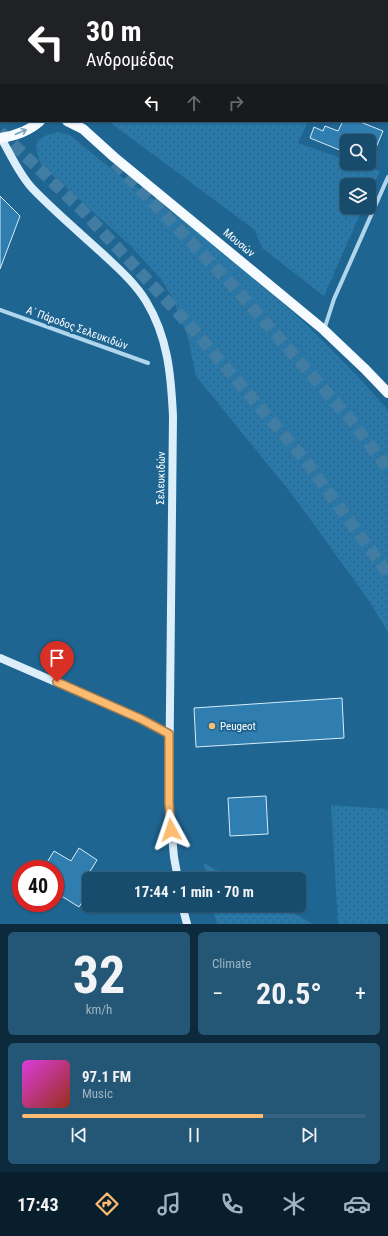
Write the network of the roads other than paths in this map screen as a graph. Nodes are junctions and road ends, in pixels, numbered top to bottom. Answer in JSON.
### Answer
{"nodes":[{"id":1,"x":39,"y":122,"type":"edge"},
{"id":2,"x":69,"y":122,"type":"edge"},
{"id":3,"x":1,"y":138,"type":"edge"},
{"id":4,"x":388,"y":177,"type":"edge"},
{"id":5,"x":0,"y":310,"type":"edge"},
{"id":6,"x":324,"y":330,"type":"junction"},
{"id":7,"x":148,"y":363,"type":"dead end"},
{"id":8,"x":388,"y":393,"type":"edge"},
{"id":9,"x":0,"y":658,"type":"edge"},
{"id":10,"x":169,"y":734,"type":"junction"},
{"id":11,"x":177,"y":872,"type":"edge"},
{"id":12,"x":184,"y":912,"type":"edge"},
{"id":13,"x":187,"y":924,"type":"edge"}],
"edges":[{"from":3,"to":1,"type":"main road","one_way":true},
{"from":2,"to":6,"type":"main road","name":"Μουσών"},
{"from":3,"to":10,"type":"street","name":"Σελευκιδών"},
{"from":4,"to":6,"type":"street"},
{"from":5,"to":7,"type":"street","name":"Α΄ Πάροδος Σελευκιδών"},
{"from":6,"to":8,"type":"main road","name":"Μουσών"},
{"from":9,"to":10,"type":"street"},
{"from":10,"to":11,"type":"street","name":"Σελευκιδών"},
{"from":12,"to":13,"type":"street"}]}
